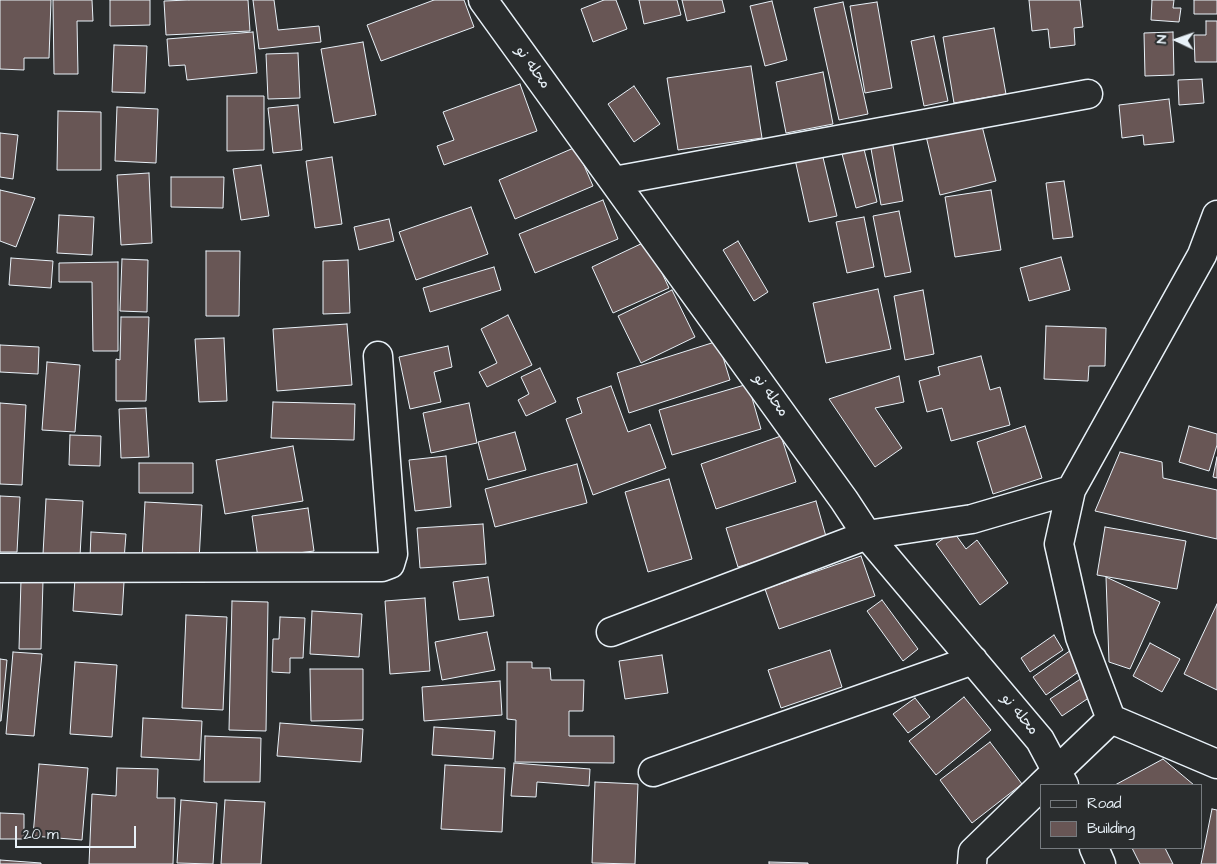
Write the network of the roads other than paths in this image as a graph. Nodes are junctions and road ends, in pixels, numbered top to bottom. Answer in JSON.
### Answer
{"nodes":[{"id":1,"x":483,"y":0,"type":"edge"},
{"id":2,"x":1088,"y":94,"type":"dead end"},
{"id":3,"x":614,"y":180,"type":"junction"},
{"id":4,"x":1217,"y":215,"type":"edge"},
{"id":5,"x":378,"y":356,"type":"dead end"},
{"id":6,"x":1071,"y":490,"type":"junction"},
{"id":7,"x":867,"y":535,"type":"junction"},
{"id":8,"x":0,"y":568,"type":"edge"},
{"id":9,"x":610,"y":632,"type":"dead end"},
{"id":10,"x":972,"y":660,"type":"junction"},
{"id":11,"x":1111,"y":719,"type":"junction"},
{"id":12,"x":1217,"y":764,"type":"edge"},
{"id":13,"x":653,"y":772,"type":"dead end"},
{"id":14,"x":1051,"y":782,"type":"edge"},
{"id":15,"x":1040,"y":792,"type":"edge"},
{"id":16,"x":1094,"y":849,"type":"edge"},
{"id":17,"x":972,"y":864,"type":"edge"},
{"id":18,"x":1102,"y":864,"type":"edge"}],
"edges":[{"from":1,"to":3,"type":"street","name":"محله نو"},
{"from":2,"to":3,"type":"street"},
{"from":3,"to":7,"type":"street","name":"محله نو"},
{"from":4,"to":6,"type":"street"},
{"from":5,"to":8,"type":"street"},
{"from":6,"to":7,"type":"street"},
{"from":6,"to":11,"type":"street"},
{"from":7,"to":9,"type":"street"},
{"from":7,"to":10,"type":"street","name":"محله نو"},
{"from":10,"to":13,"type":"street"},
{"from":10,"to":14,"type":"street","name":"محله نو"},
{"from":11,"to":12,"type":"street"},
{"from":11,"to":14,"type":"street"},
{"from":15,"to":17,"type":"street"},
{"from":16,"to":18,"type":"street"}]}
